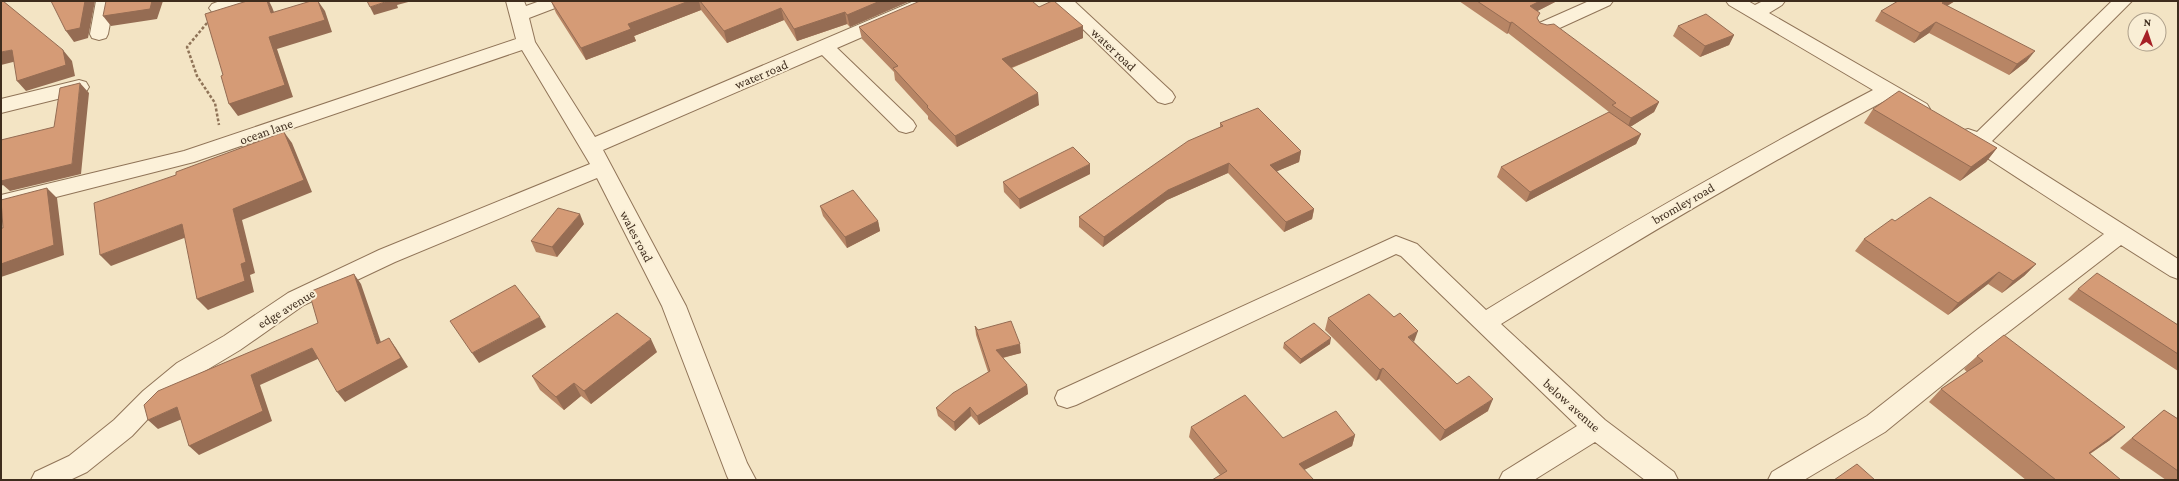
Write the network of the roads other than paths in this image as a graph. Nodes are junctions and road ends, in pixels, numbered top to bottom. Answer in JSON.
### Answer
{"nodes":[{"id":1,"x":105,"y":1,"type":"edge"},
{"id":2,"x":239,"y":1,"type":"edge"},
{"id":3,"x":557,"y":1,"type":"edge"},
{"id":4,"x":930,"y":1,"type":"edge"},
{"id":5,"x":1063,"y":1,"type":"edge"},
{"id":6,"x":1604,"y":1,"type":"edge"},
{"id":7,"x":1735,"y":1,"type":"edge"},
{"id":8,"x":1776,"y":1,"type":"edge"},
{"id":9,"x":2123,"y":1,"type":"edge"},
{"id":10,"x":218,"y":8,"type":"edge"},
{"id":11,"x":517,"y":8,"type":"edge"},
{"id":12,"x":1756,"y":13,"type":"junction"},
{"id":13,"x":1544,"y":28,"type":"edge"},
{"id":14,"x":99,"y":34,"type":"dead end"},
{"id":15,"x":526,"y":42,"type":"junction"},
{"id":16,"x":825,"y":47,"type":"junction"},
{"id":17,"x":79,"y":87,"type":"edge"},
{"id":18,"x":1887,"y":91,"type":"junction"},
{"id":19,"x":1165,"y":98,"type":"dead end"},
{"id":20,"x":1,"y":106,"type":"edge"},
{"id":21,"x":906,"y":126,"type":"dead end"},
{"id":22,"x":1979,"y":142,"type":"junction"},
{"id":23,"x":591,"y":147,"type":"junction"},
{"id":24,"x":601,"y":168,"type":"junction"},
{"id":25,"x":1,"y":203,"type":"edge"},
{"id":26,"x":2120,"y":233,"type":"junction"},
{"id":27,"x":2178,"y":270,"type":"edge"},
{"id":28,"x":1484,"y":323,"type":"junction"},
{"id":29,"x":1067,"y":398,"type":"dead end"},
{"id":30,"x":1596,"y":428,"type":"junction"},
{"id":31,"x":44,"y":480,"type":"edge"},
{"id":32,"x":743,"y":480,"type":"edge"},
{"id":33,"x":1512,"y":480,"type":"edge"},
{"id":34,"x":1665,"y":480,"type":"edge"},
{"id":35,"x":1781,"y":480,"type":"edge"}],
"edges":[{"from":1,"to":14,"type":"street"},
{"from":2,"to":10,"type":"street"},
{"from":3,"to":11,"type":"street"},
{"from":4,"to":16,"type":"street","name":"water road"},
{"from":5,"to":19,"type":"street","name":"water road"},
{"from":6,"to":13,"type":"street"},
{"from":7,"to":12,"type":"street"},
{"from":8,"to":12,"type":"street"},
{"from":9,"to":22,"type":"street"},
{"from":11,"to":15,"type":"street","name":"wales road"},
{"from":12,"to":18,"type":"street"},
{"from":15,"to":23,"type":"street","name":"wales road"},
{"from":15,"to":25,"type":"street","name":"ocean lane"},
{"from":16,"to":21,"type":"street"},
{"from":16,"to":23,"type":"street","name":"water road"},
{"from":17,"to":20,"type":"street"},
{"from":18,"to":22,"type":"street"},
{"from":18,"to":28,"type":"street","name":"bromley road"},
{"from":22,"to":26,"type":"street"},
{"from":23,"to":24,"type":"street","name":"wales road"},
{"from":24,"to":31,"type":"street","name":"edge avenue"},
{"from":24,"to":32,"type":"street","name":"wales road"},
{"from":26,"to":27,"type":"street"},
{"from":26,"to":35,"type":"street"},
{"from":28,"to":29,"type":"street","name":"below avenue"},
{"from":28,"to":30,"type":"street","name":"below avenue"},
{"from":30,"to":33,"type":"street"},
{"from":30,"to":34,"type":"street","name":"below avenue"}]}
